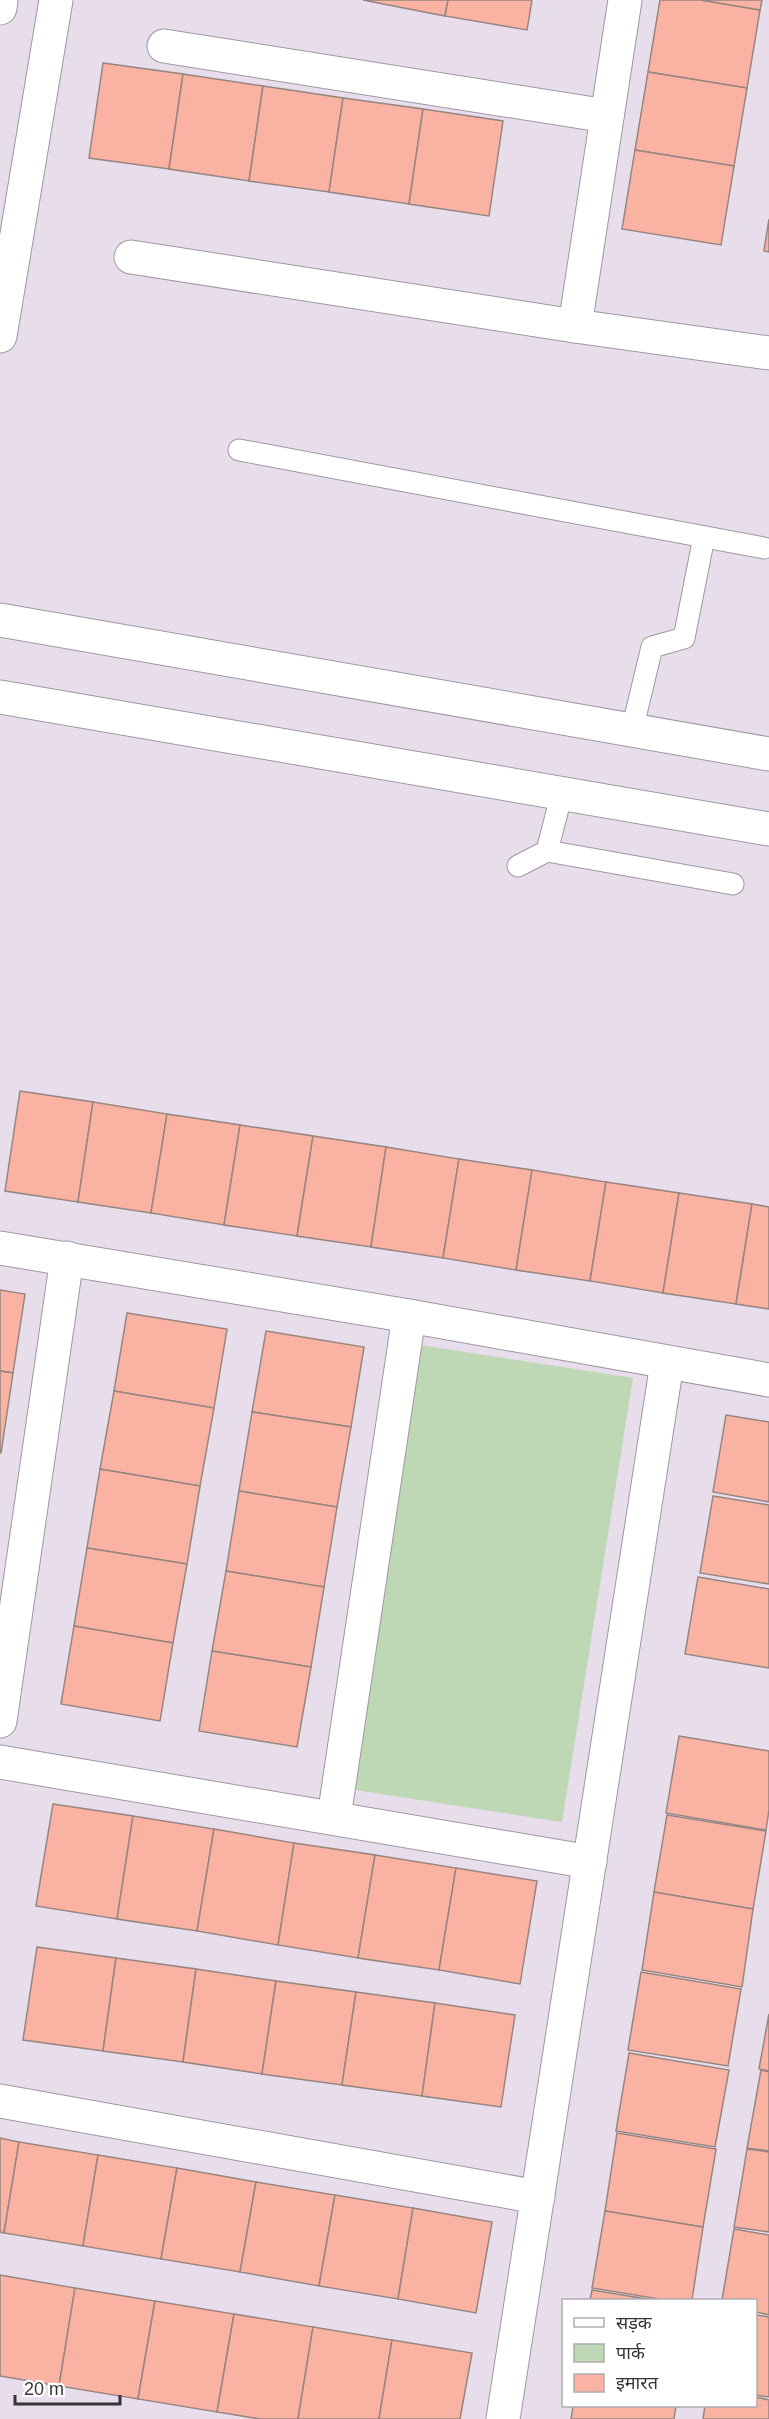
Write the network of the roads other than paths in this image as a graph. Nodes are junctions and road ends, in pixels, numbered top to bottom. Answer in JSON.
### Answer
{"nodes":[{"id":1,"x":1,"y":0,"type":"edge"},
{"id":2,"x":56,"y":0,"type":"edge"},
{"id":3,"x":625,"y":0,"type":"edge"},
{"id":4,"x":0,"y":8,"type":"edge"},
{"id":5,"x":164,"y":46,"type":"dead end"},
{"id":6,"x":607,"y":116,"type":"junction"},
{"id":7,"x":131,"y":257,"type":"dead end"},
{"id":8,"x":4,"y":285,"type":"edge"},
{"id":9,"x":575,"y":326,"type":"junction"},
{"id":10,"x":0,"y":336,"type":"edge"},
{"id":11,"x":769,"y":353,"type":"edge"},
{"id":12,"x":238,"y":450,"type":"dead end"},
{"id":13,"x":704,"y":537,"type":"junction"},
{"id":14,"x":764,"y":548,"type":"dead end"},
{"id":15,"x":0,"y":620,"type":"edge"},
{"id":16,"x":0,"y":697,"type":"edge"},
{"id":17,"x":632,"y":730,"type":"junction"},
{"id":18,"x":769,"y":754,"type":"edge"},
{"id":19,"x":562,"y":794,"type":"junction"},
{"id":20,"x":769,"y":829,"type":"edge"},
{"id":21,"x":547,"y":851,"type":"junction"},
{"id":22,"x":518,"y":866,"type":"dead end"},
{"id":23,"x":734,"y":884,"type":"dead end"},
{"id":24,"x":0,"y":1248,"type":"edge"},
{"id":25,"x":67,"y":1258,"type":"junction"},
{"id":26,"x":410,"y":1316,"type":"junction"},
{"id":27,"x":667,"y":1363,"type":"junction"},
{"id":28,"x":769,"y":1380,"type":"edge"},
{"id":29,"x":0,"y":1721,"type":"edge"},
{"id":30,"x":0,"y":1762,"type":"edge"},
{"id":31,"x":334,"y":1817,"type":"junction"},
{"id":32,"x":590,"y":1862,"type":"junction"},
{"id":33,"x":0,"y":2101,"type":"edge"},
{"id":34,"x":538,"y":2197,"type":"junction"},
{"id":35,"x":503,"y":2419,"type":"edge"}],
"edges":[{"from":1,"to":4,"type":"street"},
{"from":2,"to":8,"type":"street"},
{"from":3,"to":6,"type":"street"},
{"from":5,"to":6,"type":"street"},
{"from":6,"to":9,"type":"street"},
{"from":7,"to":9,"type":"street"},
{"from":8,"to":10,"type":"street"},
{"from":9,"to":11,"type":"street"},
{"from":12,"to":13,"type":"lane"},
{"from":13,"to":14,"type":"lane"},
{"from":13,"to":17,"type":"lane"},
{"from":15,"to":17,"type":"street"},
{"from":16,"to":19,"type":"street"},
{"from":17,"to":18,"type":"street"},
{"from":19,"to":20,"type":"street"},
{"from":19,"to":21,"type":"lane"},
{"from":21,"to":22,"type":"lane"},
{"from":21,"to":23,"type":"lane"},
{"from":24,"to":25,"type":"street"},
{"from":25,"to":26,"type":"street"},
{"from":25,"to":29,"type":"street"},
{"from":26,"to":27,"type":"street"},
{"from":26,"to":31,"type":"street"},
{"from":27,"to":28,"type":"street"},
{"from":27,"to":32,"type":"street"},
{"from":30,"to":31,"type":"street"},
{"from":31,"to":32,"type":"street"},
{"from":32,"to":34,"type":"street"},
{"from":33,"to":34,"type":"street"},
{"from":34,"to":35,"type":"street"}]}
